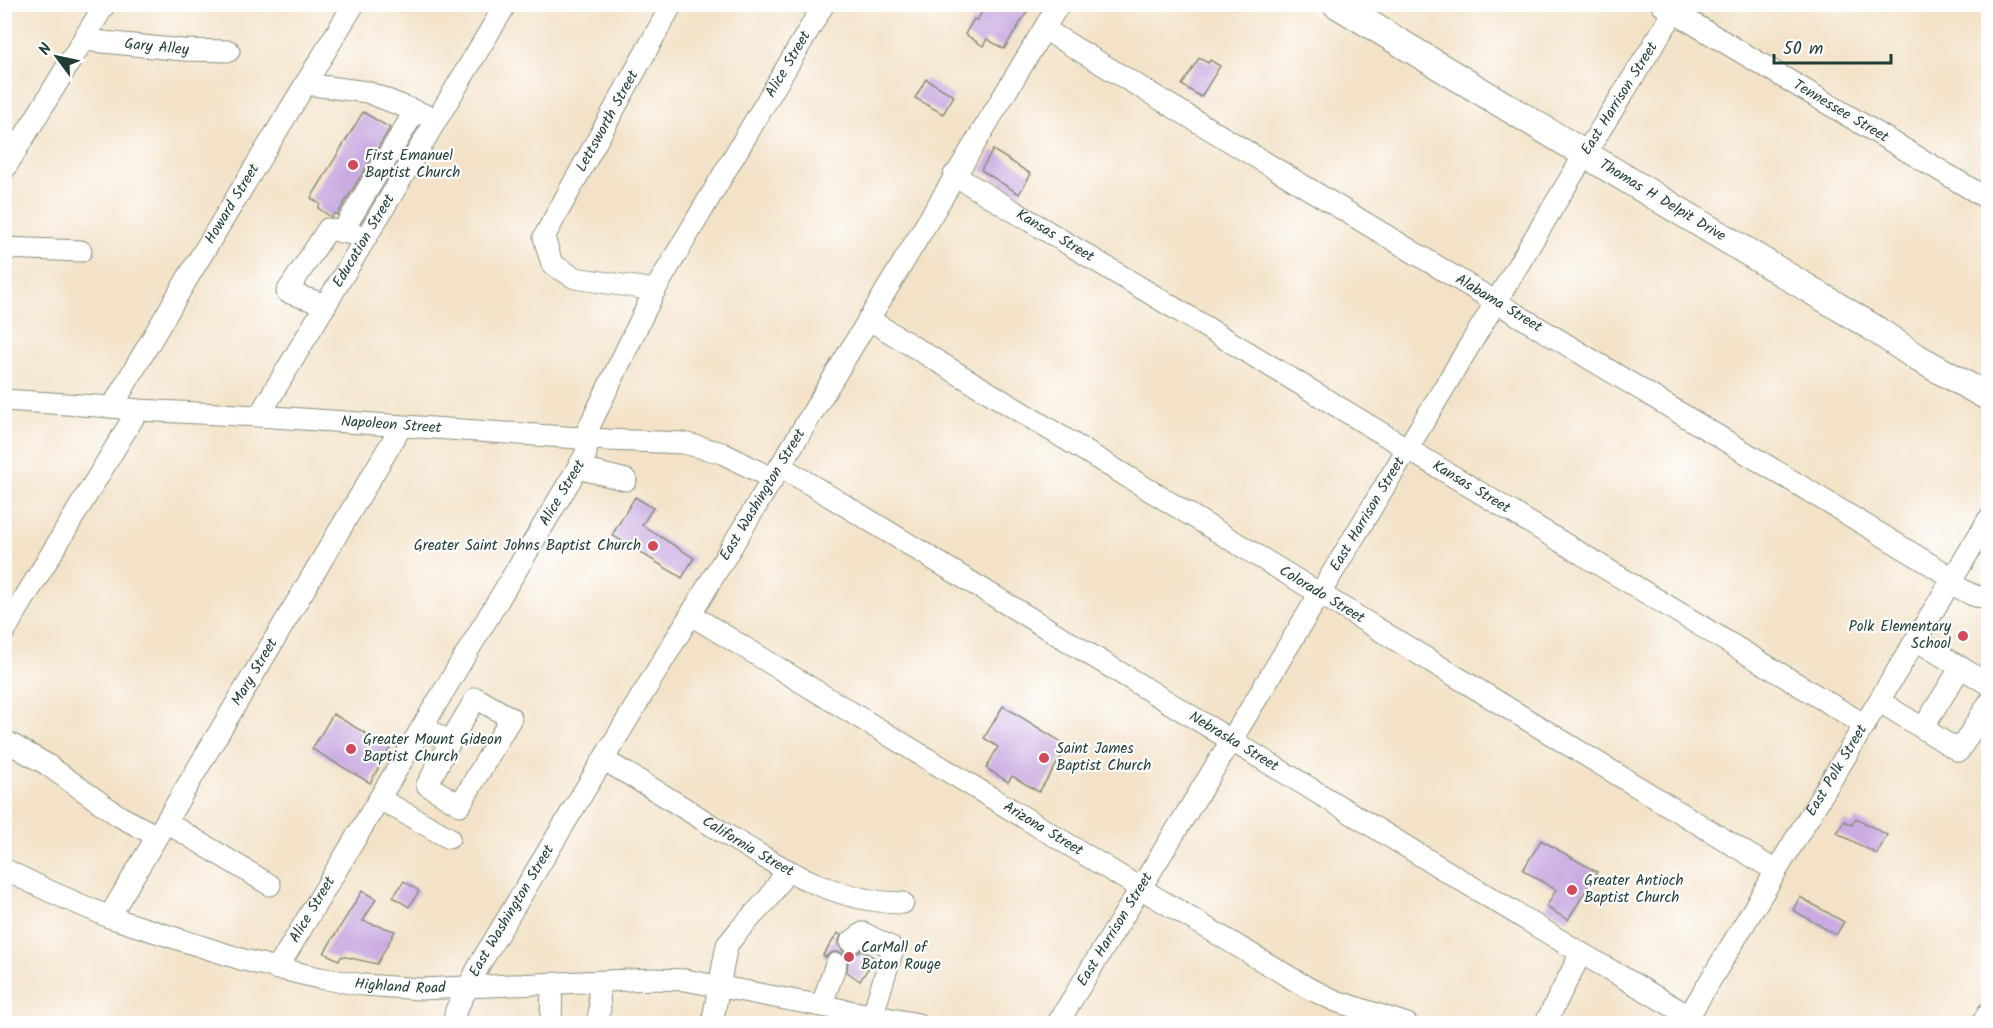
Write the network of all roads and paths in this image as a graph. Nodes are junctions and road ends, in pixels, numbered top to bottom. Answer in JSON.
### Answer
{"nodes":[{"id":1,"x":105,"y":4,"type":"edge"},
{"id":2,"x":354,"y":4,"type":"edge"},
{"id":3,"x":506,"y":4,"type":"edge"},
{"id":4,"x":672,"y":4,"type":"edge"},
{"id":5,"x":824,"y":4,"type":"edge"},
{"id":6,"x":1059,"y":4,"type":"edge"},
{"id":7,"x":1336,"y":4,"type":"edge"},
{"id":8,"x":1672,"y":7,"type":"edge"},
{"id":9,"x":1044,"y":29,"type":"junction"},
{"id":10,"x":83,"y":40,"type":"junction"},
{"id":11,"x":229,"y":51,"type":"dead end"},
{"id":12,"x":305,"y":84,"type":"junction"},
{"id":13,"x":415,"y":111,"type":"junction"},
{"id":14,"x":437,"y":120,"type":"junction"},
{"id":15,"x":1585,"y":154,"type":"junction"},
{"id":16,"x":4,"y":170,"type":"edge"},
{"id":17,"x":954,"y":176,"type":"junction"},
{"id":18,"x":1989,"y":199,"type":"edge"},
{"id":19,"x":342,"y":232,"type":"junction"},
{"id":20,"x":366,"y":237,"type":"junction"},
{"id":21,"x":4,"y":248,"type":"edge"},
{"id":22,"x":81,"y":251,"type":"dead end"},
{"id":23,"x":656,"y":290,"type":"junction"},
{"id":24,"x":1497,"y":301,"type":"junction"},
{"id":25,"x":326,"y":304,"type":"junction"},
{"id":26,"x":868,"y":319,"type":"junction"},
{"id":27,"x":1989,"y":397,"type":"edge"},
{"id":28,"x":4,"y":400,"type":"edge"},
{"id":29,"x":112,"y":407,"type":"junction"},
{"id":30,"x":138,"y":410,"type":"junction"},
{"id":31,"x":259,"y":416,"type":"junction"},
{"id":32,"x":401,"y":426,"type":"junction"},
{"id":33,"x":587,"y":438,"type":"junction"},
{"id":34,"x":1408,"y":448,"type":"junction"},
{"id":35,"x":578,"y":468,"type":"junction"},
{"id":36,"x":776,"y":473,"type":"junction"},
{"id":37,"x":626,"y":480,"type":"dead end"},
{"id":38,"x":1989,"y":520,"type":"edge"},
{"id":39,"x":1952,"y":580,"type":"junction"},
{"id":40,"x":1320,"y":595,"type":"junction"},
{"id":41,"x":1989,"y":597,"type":"edge"},
{"id":42,"x":691,"y":615,"type":"junction"},
{"id":43,"x":4,"y":632,"type":"edge"},
{"id":44,"x":1916,"y":640,"type":"junction"},
{"id":45,"x":1961,"y":667,"type":"junction"},
{"id":46,"x":1989,"y":684,"type":"edge"},
{"id":47,"x":1879,"y":701,"type":"junction"},
{"id":48,"x":1989,"y":704,"type":"edge"},
{"id":49,"x":1864,"y":725,"type":"junction"},
{"id":50,"x":423,"y":727,"type":"junction"},
{"id":51,"x":1923,"y":728,"type":"junction"},
{"id":52,"x":4,"y":740,"type":"edge"},
{"id":53,"x":1231,"y":741,"type":"junction"},
{"id":54,"x":450,"y":742,"type":"junction"},
{"id":55,"x":604,"y":760,"type":"junction"},
{"id":56,"x":380,"y":799,"type":"junction"},
{"id":57,"x":162,"y":829,"type":"junction"},
{"id":58,"x":449,"y":838,"type":"dead end"},
{"id":59,"x":4,"y":869,"type":"edge"},
{"id":60,"x":787,"y":870,"type":"junction"},
{"id":61,"x":1776,"y":871,"type":"junction"},
{"id":62,"x":270,"y":885,"type":"dead end"},
{"id":63,"x":1140,"y":888,"type":"junction"},
{"id":64,"x":903,"y":903,"type":"dead end"},
{"id":65,"x":109,"y":917,"type":"junction"},
{"id":66,"x":851,"y":942,"type":"dead end"},
{"id":67,"x":1581,"y":953,"type":"junction"},
{"id":68,"x":836,"y":964,"type":"dead end"},
{"id":69,"x":277,"y":969,"type":"junction"},
{"id":70,"x":598,"y":982,"type":"junction"},
{"id":71,"x":552,"y":984,"type":"junction"},
{"id":72,"x":719,"y":985,"type":"junction"},
{"id":73,"x":468,"y":987,"type":"junction"},
{"id":74,"x":822,"y":1004,"type":"junction"},
{"id":75,"x":1989,"y":1013,"type":"edge"},
{"id":76,"x":873,"y":1014,"type":"junction"},
{"id":77,"x":1687,"y":1020,"type":"edge"},
{"id":78,"x":453,"y":1023,"type":"edge"},
{"id":79,"x":551,"y":1023,"type":"edge"},
{"id":80,"x":597,"y":1023,"type":"edge"},
{"id":81,"x":712,"y":1023,"type":"edge"},
{"id":82,"x":918,"y":1023,"type":"edge"},
{"id":83,"x":1057,"y":1023,"type":"edge"},
{"id":84,"x":1407,"y":1023,"type":"edge"},
{"id":85,"x":1545,"y":1023,"type":"edge"},
{"id":86,"x":1982,"y":1023,"type":"edge"}],
"edges":[{"from":1,"to":10,"type":"street"},
{"from":2,"to":12,"type":"street","name":"Howard Street"},
{"from":3,"to":14,"type":"street","name":"Education Street"},
{"from":4,"to":23,"type":"street","name":"Lettsworth Street"},
{"from":5,"to":23,"type":"street","name":"Alice Street"},
{"from":6,"to":9,"type":"street","name":"East Washington Street"},
{"from":7,"to":15,"type":"main road","name":"Thomas H Delpit Drive"},
{"from":8,"to":15,"type":"street","name":"East Harrison Street"},
{"from":8,"to":18,"type":"street","name":"Tennessee Street"},
{"from":9,"to":17,"type":"street","name":"East Washington Street"},
{"from":9,"to":24,"type":"street","name":"Alabama Street"},
{"from":10,"to":11,"type":"street","name":"Gary Alley"},
{"from":10,"to":16,"type":"street"},
{"from":12,"to":13,"type":"street"},
{"from":12,"to":29,"type":"street","name":"Howard Street"},
{"from":13,"to":14,"type":"street"},
{"from":13,"to":19,"type":"street"},
{"from":14,"to":20,"type":"street","name":"Education Street"},
{"from":15,"to":24,"type":"street","name":"East Harrison Street"},
{"from":15,"to":27,"type":"main road","name":"Thomas H Delpit Drive"},
{"from":17,"to":26,"type":"street","name":"East Washington Street"},
{"from":17,"to":34,"type":"street","name":"Kansas Street"},
{"from":19,"to":20,"type":"street"},
{"from":19,"to":25,"type":"street"},
{"from":20,"to":25,"type":"street","name":"Education Street"},
{"from":21,"to":22,"type":"street"},
{"from":23,"to":33,"type":"street","name":"Alice Street"},
{"from":24,"to":34,"type":"street","name":"East Harrison Street"},
{"from":24,"to":39,"type":"street","name":"Alabama Street"},
{"from":25,"to":31,"type":"street","name":"Education Street"},
{"from":26,"to":36,"type":"street","name":"East Washington Street"},
{"from":26,"to":40,"type":"street","name":"Colorado Street"},
{"from":28,"to":29,"type":"street","name":"Napoleon Street"},
{"from":29,"to":30,"type":"street","name":"Napoleon Street"},
{"from":30,"to":31,"type":"street","name":"Napoleon Street"},
{"from":30,"to":43,"type":"street"},
{"from":31,"to":32,"type":"street","name":"Napoleon Street"},
{"from":32,"to":33,"type":"street","name":"Napoleon Street"},
{"from":32,"to":57,"type":"street","name":"Mary Street"},
{"from":33,"to":35,"type":"street","name":"Alice Street"},
{"from":33,"to":36,"type":"street","name":"Napoleon Street"},
{"from":34,"to":40,"type":"street","name":"East Harrison Street"},
{"from":34,"to":49,"type":"street","name":"Kansas Street"},
{"from":35,"to":37,"type":"street"},
{"from":35,"to":50,"type":"street","name":"Alice Street"},
{"from":36,"to":42,"type":"street","name":"East Washington Street"},
{"from":36,"to":53,"type":"street","name":"Nebraska Street"},
{"from":38,"to":39,"type":"street","name":"East Polk Street"},
{"from":39,"to":41,"type":"street","name":"Alabama Street"},
{"from":39,"to":44,"type":"street","name":"East Polk Street"},
{"from":40,"to":53,"type":"street","name":"East Harrison Street"},
{"from":40,"to":61,"type":"street","name":"Colorado Street"},
{"from":42,"to":55,"type":"street","name":"East Washington Street"},
{"from":42,"to":63,"type":"street","name":"Arizona Street"},
{"from":44,"to":45,"type":"street"},
{"from":44,"to":47,"type":"street","name":"East Polk Street"},
{"from":45,"to":46,"type":"street"},
{"from":45,"to":51,"type":"street"},
{"from":47,"to":49,"type":"street","name":"East Polk Street"},
{"from":47,"to":51,"type":"street"},
{"from":48,"to":51,"type":"street"},
{"from":49,"to":61,"type":"street","name":"East Polk Street"},
{"from":50,"to":54,"type":"street"},
{"from":50,"to":56,"type":"street","name":"Alice Street"},
{"from":52,"to":57,"type":"street"},
{"from":53,"to":63,"type":"street","name":"East Harrison Street"},
{"from":53,"to":67,"type":"street","name":"Nebraska Street"},
{"from":54,"to":54,"type":"street"},
{"from":55,"to":60,"type":"street","name":"California Street"},
{"from":55,"to":73,"type":"street","name":"East Washington Street"},
{"from":56,"to":58,"type":"street"},
{"from":56,"to":69,"type":"street","name":"Alice Street"},
{"from":57,"to":62,"type":"street"},
{"from":57,"to":65,"type":"street","name":"Mary Street"},
{"from":59,"to":65,"type":"street","name":"Highland Road"},
{"from":60,"to":64,"type":"street","name":"California Street"},
{"from":60,"to":72,"type":"street"},
{"from":61,"to":77,"type":"street","name":"East Polk Street"},
{"from":63,"to":83,"type":"street","name":"East Harrison Street"},
{"from":63,"to":84,"type":"street","name":"Arizona Street"},
{"from":65,"to":69,"type":"street","name":"Highland Road"},
{"from":66,"to":76,"type":"street"},
{"from":67,"to":77,"type":"street","name":"Nebraska Street"},
{"from":67,"to":85,"type":"street"},
{"from":68,"to":74,"type":"street"},
{"from":69,"to":73,"type":"street","name":"Highland Road"},
{"from":70,"to":71,"type":"street","name":"Highland Road"},
{"from":70,"to":72,"type":"street","name":"Highland Road"},
{"from":70,"to":80,"type":"street"},
{"from":71,"to":73,"type":"street","name":"Highland Road"},
{"from":71,"to":79,"type":"street"},
{"from":72,"to":74,"type":"street","name":"Highland Road"},
{"from":72,"to":81,"type":"street"},
{"from":73,"to":78,"type":"street","name":"East Washington Street"},
{"from":74,"to":76,"type":"street","name":"Highland Road"},
{"from":75,"to":86,"type":"street"},
{"from":76,"to":82,"type":"street","name":"Highland Road"}]}
